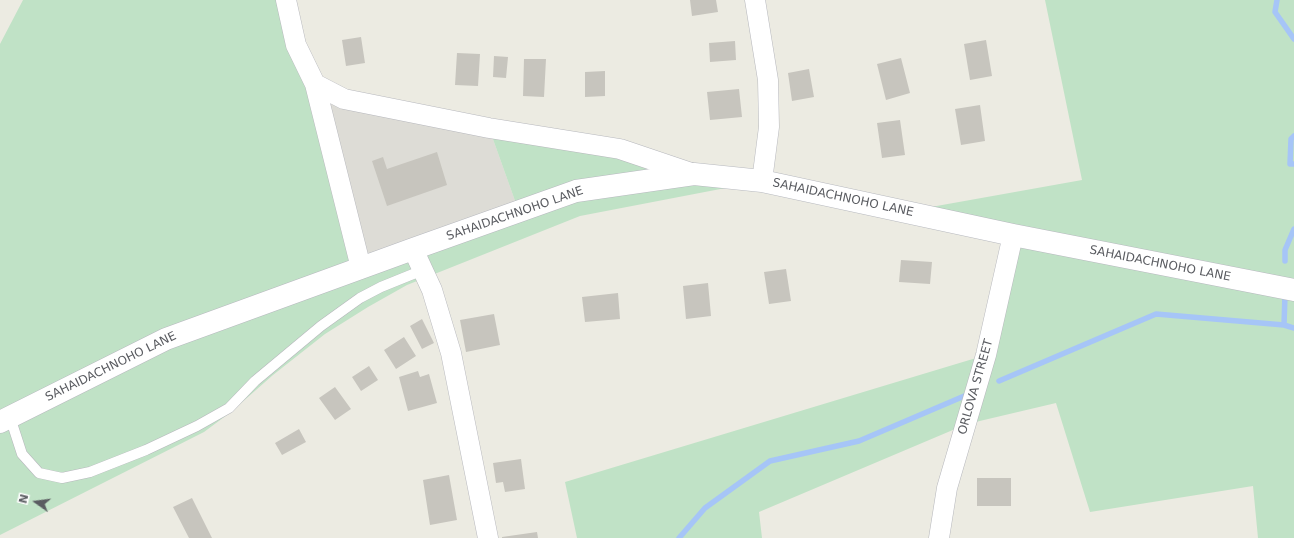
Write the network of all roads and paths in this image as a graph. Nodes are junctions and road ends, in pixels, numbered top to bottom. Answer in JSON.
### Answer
{"nodes":[{"id":1,"x":286,"y":0,"type":"edge"},
{"id":2,"x":755,"y":0,"type":"edge"},
{"id":3,"x":315,"y":84,"type":"junction"},
{"id":4,"x":694,"y":174,"type":"junction"},
{"id":5,"x":762,"y":181,"type":"junction"},
{"id":6,"x":1013,"y":235,"type":"junction"},
{"id":7,"x":413,"y":249,"type":"junction"},
{"id":8,"x":361,"y":268,"type":"junction"},
{"id":9,"x":423,"y":270,"type":"junction"},
{"id":10,"x":1294,"y":290,"type":"edge"},
{"id":11,"x":5,"y":419,"type":"edge"},
{"id":12,"x":488,"y":538,"type":"edge"},
{"id":13,"x":939,"y":538,"type":"edge"}],
"edges":[{"from":1,"to":3,"type":"street"},
{"from":2,"to":5,"type":"street"},
{"from":3,"to":4,"type":"street"},
{"from":3,"to":8,"type":"street"},
{"from":4,"to":5,"type":"street","name":"SAHAIDACHNOHO LANE"},
{"from":4,"to":7,"type":"street","name":"SAHAIDACHNOHO LANE"},
{"from":5,"to":6,"type":"street","name":"SAHAIDACHNOHO LANE"},
{"from":6,"to":10,"type":"street","name":"SAHAIDACHNOHO LANE"},
{"from":6,"to":13,"type":"street","name":"ORLOVA STREET"},
{"from":7,"to":8,"type":"street","name":"SAHAIDACHNOHO LANE"},
{"from":7,"to":9,"type":"street"},
{"from":8,"to":11,"type":"street","name":"SAHAIDACHNOHO LANE"},
{"from":9,"to":11,"type":"lane"},
{"from":9,"to":12,"type":"street"}]}
